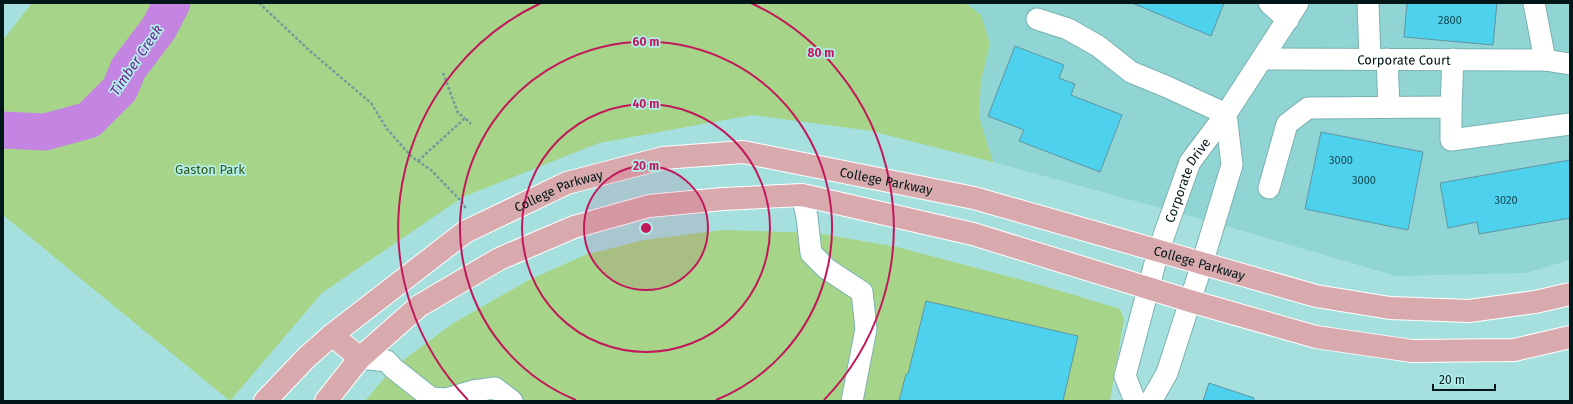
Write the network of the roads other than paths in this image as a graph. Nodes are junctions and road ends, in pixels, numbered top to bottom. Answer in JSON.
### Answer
{"nodes":[{"id":1,"x":1269,"y":3,"type":"edge"},
{"id":2,"x":1368,"y":3,"type":"edge"},
{"id":3,"x":1534,"y":3,"type":"edge"},
{"id":4,"x":1293,"y":11,"type":"edge"},
{"id":5,"x":1037,"y":19,"type":"dead end"},
{"id":6,"x":1263,"y":59,"type":"junction"},
{"id":7,"x":1379,"y":59,"type":"junction"},
{"id":8,"x":1453,"y":59,"type":"junction"},
{"id":9,"x":1545,"y":60,"type":"junction"},
{"id":10,"x":1570,"y":64,"type":"edge"},
{"id":11,"x":1451,"y":107,"type":"junction"},
{"id":12,"x":1389,"y":108,"type":"junction"},
{"id":13,"x":1226,"y":114,"type":"junction"},
{"id":14,"x":1570,"y":124,"type":"edge"},
{"id":15,"x":804,"y":163,"type":"junction"},
{"id":16,"x":1269,"y":188,"type":"dead end"},
{"id":17,"x":802,"y":195,"type":"junction"},
{"id":18,"x":1158,"y":252,"type":"junction"},
{"id":19,"x":1202,"y":264,"type":"junction"},
{"id":20,"x":1149,"y":288,"type":"junction"},
{"id":21,"x":1570,"y":294,"type":"edge"},
{"id":22,"x":1190,"y":301,"type":"junction"},
{"id":23,"x":332,"y":335,"type":"junction"},
{"id":24,"x":1570,"y":336,"type":"edge"},
{"id":25,"x":360,"y":358,"type":"junction"},
{"id":26,"x":265,"y":401,"type":"edge"},
{"id":27,"x":326,"y":401,"type":"edge"},
{"id":28,"x":512,"y":401,"type":"edge"},
{"id":29,"x":852,"y":401,"type":"edge"},
{"id":30,"x":1135,"y":401,"type":"edge"},
{"id":31,"x":1151,"y":401,"type":"edge"}],
"edges":[{"from":1,"to":4,"type":"street"},
{"from":2,"to":7,"type":"street"},
{"from":3,"to":9,"type":"street"},
{"from":4,"to":6,"type":"street","name":"Corporate Drive"},
{"from":5,"to":13,"type":"street"},
{"from":6,"to":7,"type":"street","name":"Corporate Court"},
{"from":6,"to":13,"type":"street","name":"Corporate Drive"},
{"from":7,"to":8,"type":"street","name":"Corporate Court"},
{"from":7,"to":12,"type":"street"},
{"from":8,"to":9,"type":"street","name":"Corporate Court"},
{"from":8,"to":11,"type":"street"},
{"from":9,"to":10,"type":"street","name":"Corporate Court"},
{"from":11,"to":12,"type":"street"},
{"from":11,"to":14,"type":"street"},
{"from":12,"to":16,"type":"street"},
{"from":13,"to":18,"type":"street","name":"Corporate Drive"},
{"from":13,"to":19,"type":"street","name":"Corporate Drive"},
{"from":15,"to":17,"type":"main road"},
{"from":15,"to":18,"type":"main road","name":"College Parkway"},
{"from":15,"to":23,"type":"main road","name":"College Parkway"},
{"from":17,"to":20,"type":"main road"},
{"from":17,"to":25,"type":"main road"},
{"from":17,"to":29,"type":"street"},
{"from":18,"to":19,"type":"main road","name":"College Parkway"},
{"from":18,"to":20,"type":"street","name":"Corporate Drive"},
{"from":19,"to":21,"type":"main road","name":"College Parkway"},
{"from":19,"to":22,"type":"street","name":"Corporate Drive"},
{"from":20,"to":22,"type":"main road"},
{"from":20,"to":30,"type":"street","name":"Corporate Drive"},
{"from":22,"to":24,"type":"main road"},
{"from":22,"to":31,"type":"street","name":"Corporate Drive"},
{"from":23,"to":25,"type":"main road"},
{"from":23,"to":26,"type":"main road","name":"College Parkway"},
{"from":25,"to":27,"type":"main road"},
{"from":25,"to":28,"type":"street"}]}
